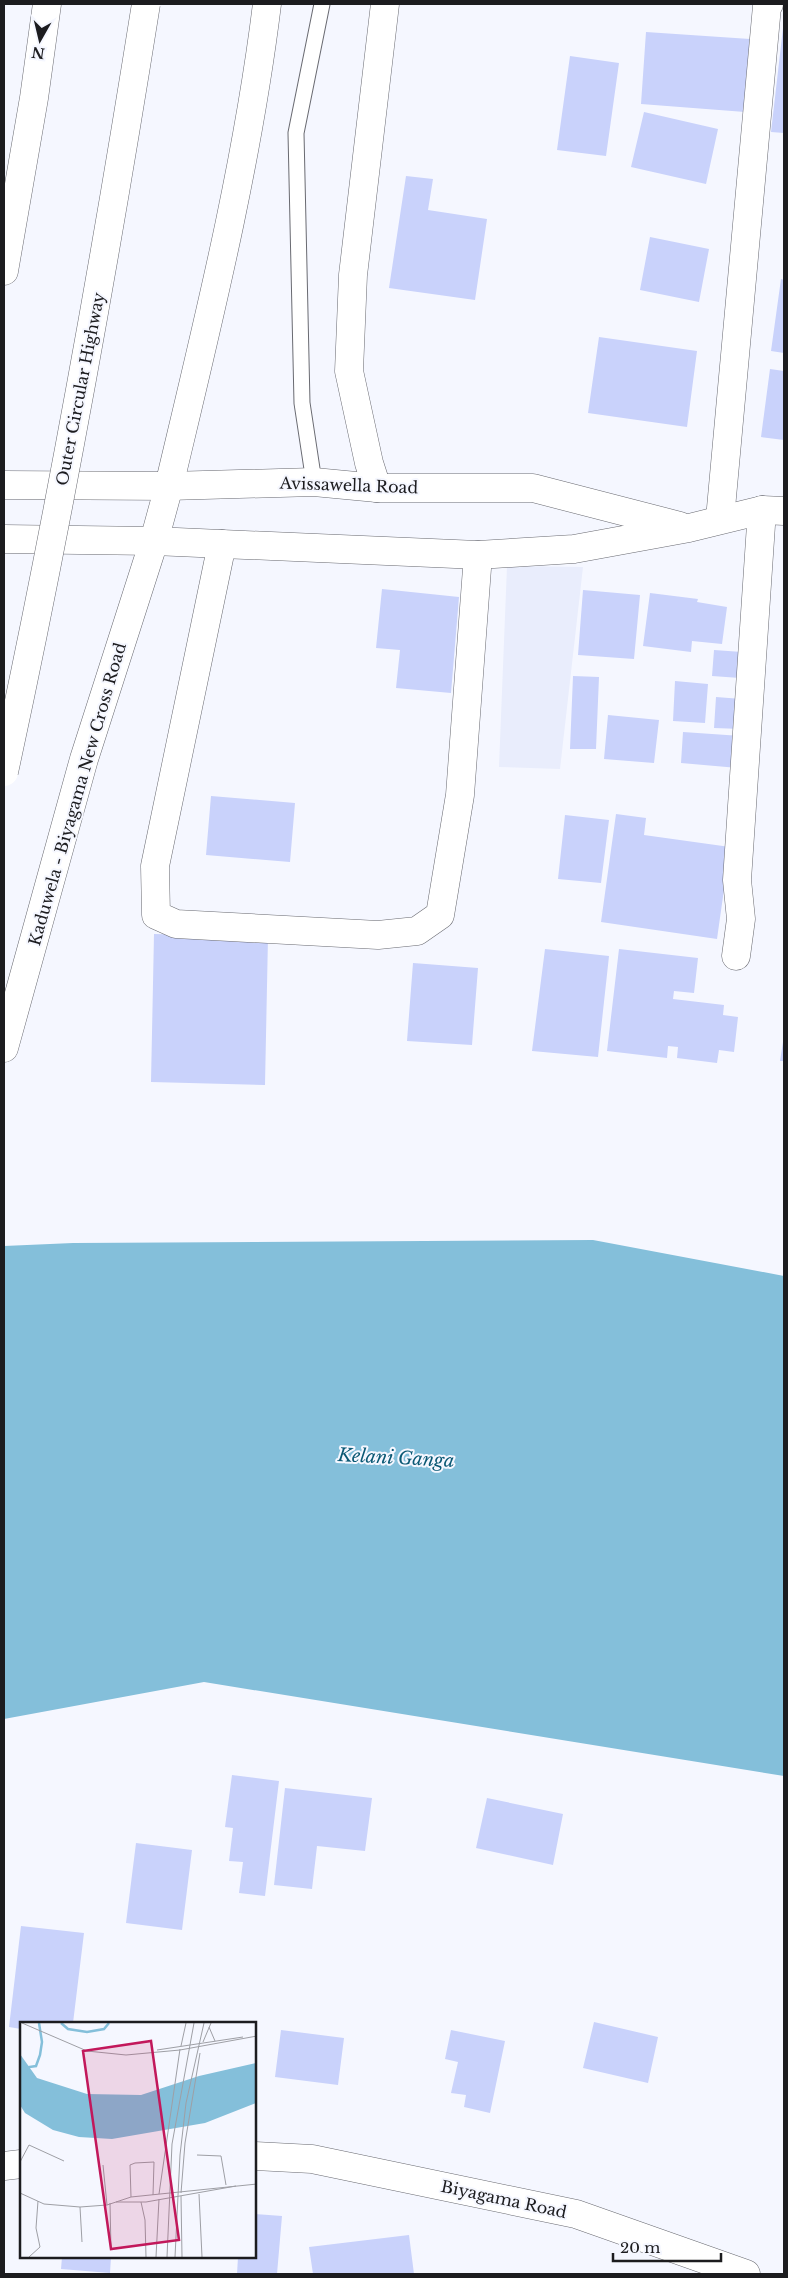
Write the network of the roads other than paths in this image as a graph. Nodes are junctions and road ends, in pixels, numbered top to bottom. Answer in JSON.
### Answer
{"nodes":[{"id":1,"x":47,"y":4,"type":"edge"},
{"id":2,"x":146,"y":4,"type":"edge"},
{"id":3,"x":267,"y":4,"type":"edge"},
{"id":4,"x":322,"y":4,"type":"edge"},
{"id":5,"x":385,"y":4,"type":"edge"},
{"id":6,"x":770,"y":4,"type":"edge"},
{"id":7,"x":4,"y":271,"type":"edge"},
{"id":8,"x":314,"y":482,"type":"junction"},
{"id":9,"x":4,"y":484,"type":"edge"},
{"id":10,"x":169,"y":486,"type":"junction"},
{"id":11,"x":377,"y":488,"type":"junction"},
{"id":12,"x":773,"y":511,"type":"edge"},
{"id":13,"x":720,"y":519,"type":"junction"},
{"id":14,"x":689,"y":528,"type":"junction"},
{"id":15,"x":4,"y":539,"type":"edge"},
{"id":16,"x":154,"y":540,"type":"junction"},
{"id":17,"x":222,"y":544,"type":"junction"},
{"id":18,"x":478,"y":555,"type":"junction"},
{"id":19,"x":4,"y":772,"type":"edge"},
{"id":20,"x":736,"y":956,"type":"dead end"},
{"id":21,"x":4,"y":1048,"type":"edge"},
{"id":22,"x":4,"y":2148,"type":"edge"},
{"id":23,"x":20,"y":2149,"type":"edge"},
{"id":24,"x":256,"y":2156,"type":"edge"},
{"id":25,"x":20,"y":2164,"type":"edge"},
{"id":26,"x":4,"y":2166,"type":"edge"},
{"id":27,"x":746,"y":2274,"type":"edge"}],
"edges":[{"from":1,"to":7,"type":"main road"},
{"from":2,"to":19,"type":"main road","name":"Outer Circular Highway","bridge":true},
{"from":3,"to":10,"type":"main road","name":"Kaduwela - Biyagama New Cross Road"},
{"from":4,"to":8,"type":"lane"},
{"from":5,"to":11,"type":"main road"},
{"from":6,"to":13,"type":"main road"},
{"from":8,"to":10,"type":"main road","name":"Avissawella Road"},
{"from":8,"to":11,"type":"main road","name":"Avissawella Road"},
{"from":9,"to":10,"type":"main road","name":"Avissawella Road"},
{"from":10,"to":16,"type":"main road","name":"Kaduwela - Biyagama New Cross Road"},
{"from":11,"to":14,"type":"main road","name":"Avissawella Road"},
{"from":12,"to":13,"type":"main road"},
{"from":12,"to":20,"type":"main road"},
{"from":13,"to":14,"type":"main road"},
{"from":14,"to":18,"type":"main road"},
{"from":15,"to":16,"type":"main road"},
{"from":16,"to":17,"type":"main road"},
{"from":16,"to":21,"type":"main road","name":"Kaduwela - Biyagama New Cross Road"},
{"from":17,"to":18,"type":"main road"},
{"from":17,"to":18,"type":"main road"},
{"from":22,"to":23,"type":"main road"},
{"from":24,"to":27,"type":"main road","name":"Biyagama Road"},
{"from":25,"to":26,"type":"main road"}]}
